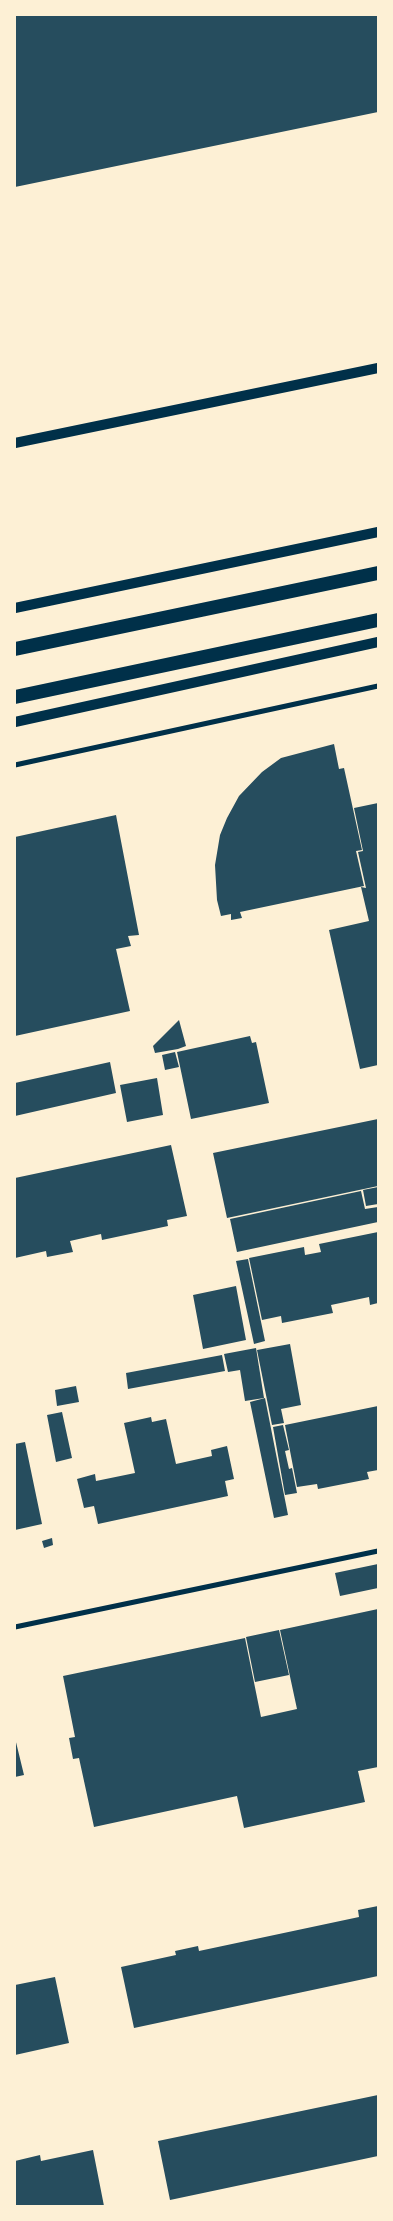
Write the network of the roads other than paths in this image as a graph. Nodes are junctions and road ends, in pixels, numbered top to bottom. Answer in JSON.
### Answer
{"nodes":[{"id":1,"x":378,"y":368,"type":"edge"},
{"id":2,"x":15,"y":443,"type":"edge"},
{"id":3,"x":378,"y":532,"type":"edge"},
{"id":4,"x":378,"y":573,"type":"edge"},
{"id":5,"x":15,"y":608,"type":"edge"},
{"id":6,"x":378,"y":620,"type":"edge"},
{"id":7,"x":378,"y":642,"type":"edge"},
{"id":8,"x":15,"y":649,"type":"edge"},
{"id":9,"x":378,"y":686,"type":"edge"},
{"id":10,"x":15,"y":697,"type":"edge"},
{"id":11,"x":15,"y":722,"type":"edge"},
{"id":12,"x":15,"y":765,"type":"edge"},
{"id":13,"x":378,"y":1552,"type":"edge"},
{"id":14,"x":15,"y":1627,"type":"edge"}],
"edges":[{"from":1,"to":2,"type":"main road"},
{"from":3,"to":5,"type":"main road"},
{"from":4,"to":8,"type":"highway"},
{"from":6,"to":10,"type":"highway"},
{"from":7,"to":11,"type":"main road"},
{"from":9,"to":12,"type":"street"},
{"from":13,"to":14,"type":"street"}]}
